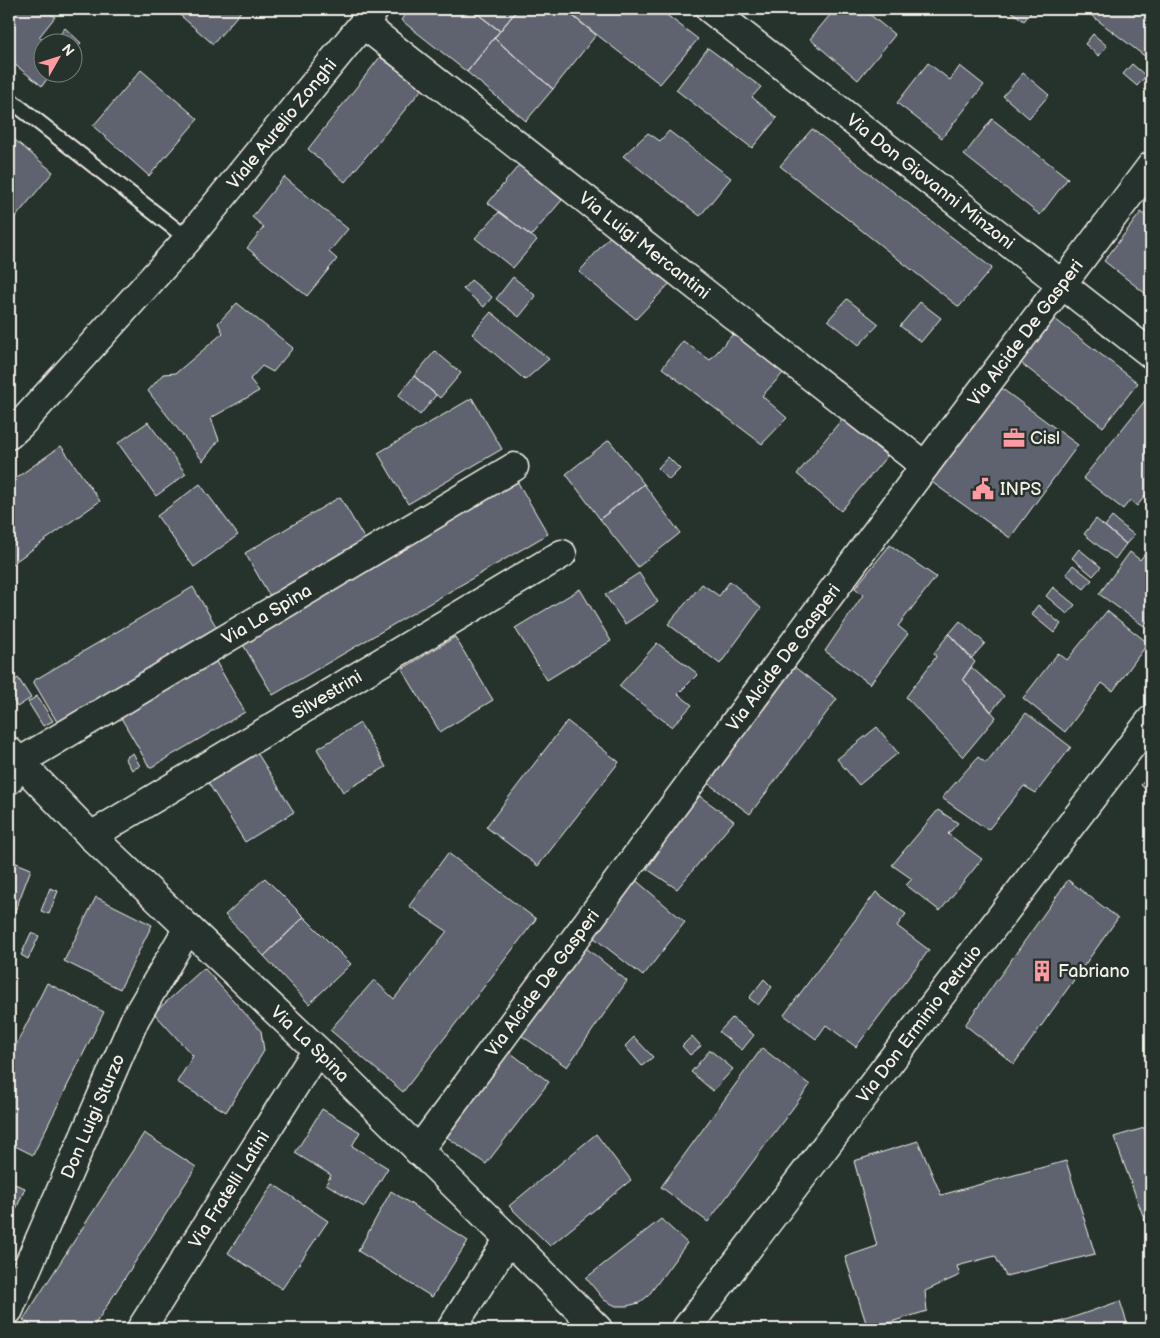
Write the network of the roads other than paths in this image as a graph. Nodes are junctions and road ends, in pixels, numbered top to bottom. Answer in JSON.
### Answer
{"nodes":[{"id":1,"x":710,"y":9,"type":"edge"},
{"id":2,"x":369,"y":17,"type":"edge"},
{"id":3,"x":9,"y":98,"type":"edge"},
{"id":4,"x":1151,"y":166,"type":"edge"},
{"id":5,"x":188,"y":239,"type":"junction"},
{"id":6,"x":1061,"y":284,"type":"junction"},
{"id":7,"x":1151,"y":354,"type":"edge"},
{"id":8,"x":9,"y":435,"type":"edge"},
{"id":9,"x":925,"y":466,"type":"junction"},
{"id":10,"x":514,"y":467,"type":"dead end"},
{"id":11,"x":562,"y":554,"type":"dead end"},
{"id":12,"x":1151,"y":720,"type":"edge"},
{"id":13,"x":12,"y":764,"type":"edge"},
{"id":14,"x":91,"y":836,"type":"junction"},
{"id":15,"x":188,"y":928,"type":"junction"},
{"id":16,"x":317,"y":1050,"type":"junction"},
{"id":17,"x":418,"y":1150,"type":"junction"},
{"id":18,"x":509,"y":1239,"type":"junction"},
{"id":19,"x":9,"y":1310,"type":"edge"},
{"id":20,"x":141,"y":1329,"type":"edge"},
{"id":21,"x":451,"y":1329,"type":"edge"},
{"id":22,"x":598,"y":1329,"type":"edge"},
{"id":23,"x":686,"y":1329,"type":"edge"}],
"edges":[{"from":1,"to":6,"type":"street","name":"Via Don Giovanni Minzoni"},
{"from":2,"to":5,"type":"street","name":"Viale Aurelio Zonghi"},
{"from":2,"to":9,"type":"street","name":"Via Luigi Mercantini"},
{"from":3,"to":5,"type":"lane"},
{"from":4,"to":6,"type":"street","name":"Via Alcide De Gasperi"},
{"from":5,"to":8,"type":"street","name":"Viale Aurelio Zonghi"},
{"from":6,"to":7,"type":"street","name":"Via Don Giovanni Minzoni"},
{"from":6,"to":9,"type":"street","name":"Via Alcide De Gasperi"},
{"from":9,"to":17,"type":"street","name":"Via Alcide De Gasperi"},
{"from":10,"to":13,"type":"street","name":"Via La Spina"},
{"from":11,"to":14,"type":"street","name":"Silvestrini"},
{"from":12,"to":23,"type":"street","name":"Via Don Erminio Petruio"},
{"from":13,"to":14,"type":"street","name":"Via La Spina"},
{"from":14,"to":15,"type":"street","name":"Via La Spina"},
{"from":15,"to":16,"type":"street","name":"Via La Spina"},
{"from":15,"to":19,"type":"street","name":"Don Luigi Sturzo"},
{"from":16,"to":17,"type":"street","name":"Via La Spina"},
{"from":16,"to":20,"type":"street","name":"Via Fratelli Latini"},
{"from":17,"to":18,"type":"street","name":"Via La Spina"},
{"from":18,"to":21,"type":"street"},
{"from":18,"to":22,"type":"street","name":"Via La Spina"}]}
